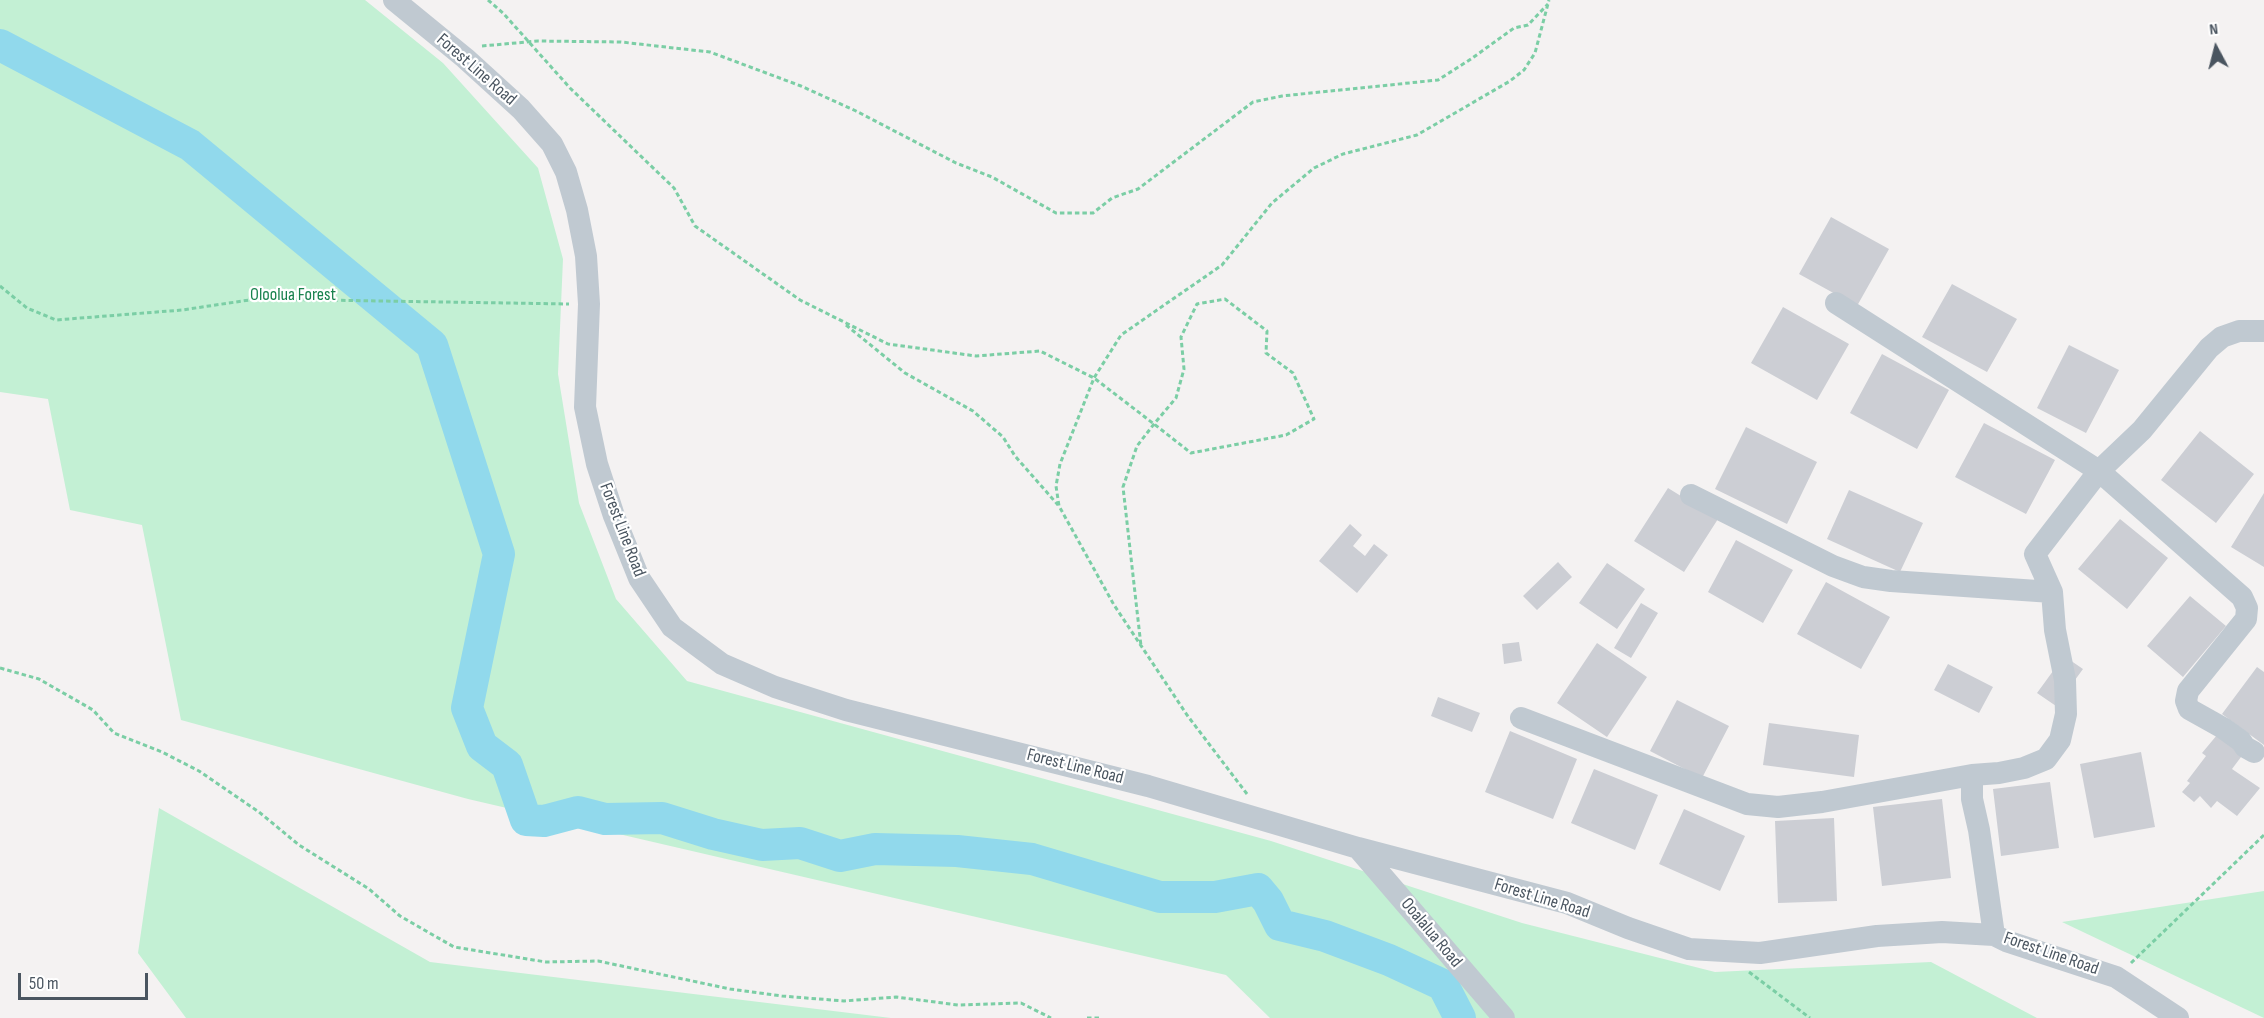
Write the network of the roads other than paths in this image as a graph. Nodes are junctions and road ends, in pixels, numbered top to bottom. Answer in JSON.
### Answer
{"nodes":[{"id":1,"x":394,"y":0,"type":"edge"},
{"id":2,"x":1836,"y":303,"type":"dead end"},
{"id":3,"x":2264,"y":331,"type":"edge"},
{"id":4,"x":2099,"y":471,"type":"junction"},
{"id":5,"x":1691,"y":495,"type":"dead end"},
{"id":6,"x":2052,"y":592,"type":"junction"},
{"id":7,"x":1521,"y":718,"type":"dead end"},
{"id":8,"x":2254,"y":752,"type":"dead end"},
{"id":9,"x":1972,"y":775,"type":"junction"},
{"id":10,"x":1358,"y":848,"type":"junction"},
{"id":11,"x":1994,"y":935,"type":"junction"},
{"id":12,"x":1504,"y":1018,"type":"edge"},
{"id":13,"x":2178,"y":1018,"type":"edge"}],
"edges":[{"from":1,"to":10,"type":"street","name":"Forest Line Road"},
{"from":2,"to":4,"type":"street"},
{"from":3,"to":4,"type":"street"},
{"from":4,"to":6,"type":"street"},
{"from":4,"to":8,"type":"street"},
{"from":5,"to":6,"type":"street"},
{"from":6,"to":9,"type":"street"},
{"from":7,"to":9,"type":"street"},
{"from":9,"to":11,"type":"street"},
{"from":10,"to":11,"type":"street","name":"Forest Line Road"},
{"from":10,"to":12,"type":"street","name":"Ooalalua Road"},
{"from":11,"to":13,"type":"street","name":"Forest Line Road"}]}
